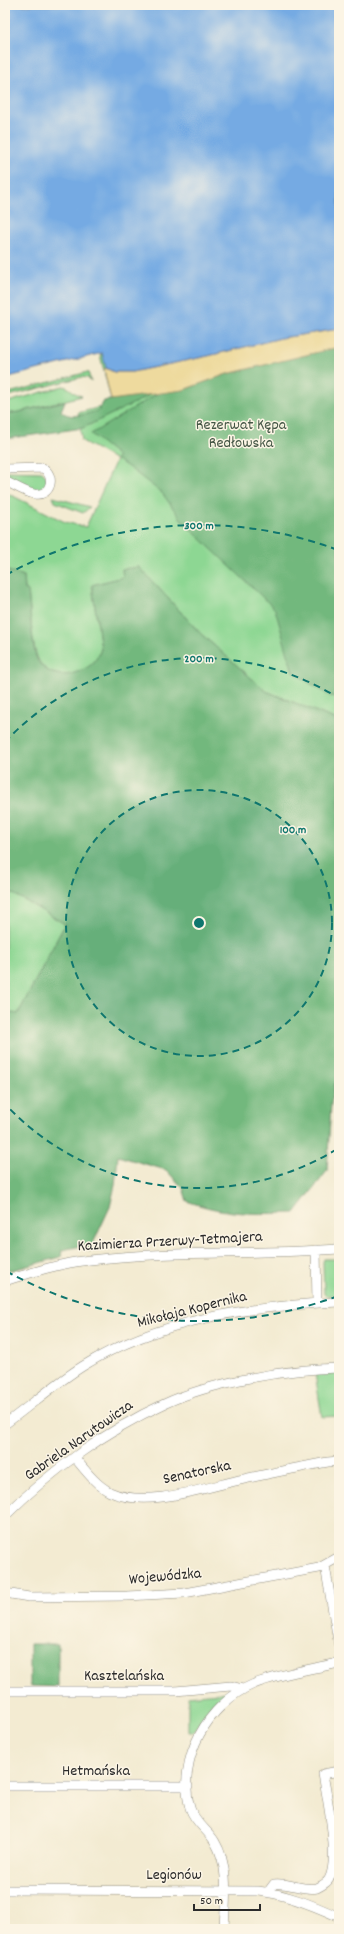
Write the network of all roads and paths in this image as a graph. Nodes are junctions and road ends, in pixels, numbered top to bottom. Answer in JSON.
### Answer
{"nodes":[{"id":1,"x":5,"y":469,"type":"edge"},
{"id":2,"x":5,"y":481,"type":"edge"},
{"id":3,"x":339,"y":1249,"type":"edge"},
{"id":4,"x":316,"y":1250,"type":"junction"},
{"id":5,"x":5,"y":1281,"type":"edge"},
{"id":6,"x":339,"y":1302,"type":"edge"},
{"id":7,"x":317,"y":1303,"type":"junction"},
{"id":8,"x":339,"y":1368,"type":"edge"},
{"id":9,"x":5,"y":1424,"type":"edge"},
{"id":10,"x":75,"y":1458,"type":"junction"},
{"id":11,"x":339,"y":1461,"type":"edge"},
{"id":12,"x":5,"y":1516,"type":"edge"},
{"id":13,"x":339,"y":1558,"type":"edge"},
{"id":14,"x":325,"y":1566,"type":"junction"},
{"id":15,"x":5,"y":1593,"type":"edge"},
{"id":16,"x":339,"y":1646,"type":"edge"},
{"id":17,"x":339,"y":1661,"type":"edge"},
{"id":18,"x":243,"y":1689,"type":"junction"},
{"id":19,"x":5,"y":1691,"type":"edge"},
{"id":20,"x":339,"y":1771,"type":"edge"},
{"id":21,"x":5,"y":1786,"type":"edge"},
{"id":22,"x":188,"y":1786,"type":"junction"},
{"id":23,"x":5,"y":1890,"type":"edge"},
{"id":24,"x":225,"y":1890,"type":"junction"},
{"id":25,"x":268,"y":1892,"type":"junction"},
{"id":26,"x":339,"y":1917,"type":"edge"},
{"id":27,"x":224,"y":1929,"type":"edge"}],
"edges":[{"from":1,"to":2,"type":"street"},
{"from":3,"to":4,"type":"street","name":"Kazimierza Przerwy-Tetmajera"},
{"from":4,"to":5,"type":"street","name":"Kazimierza Przerwy-Tetmajera"},
{"from":4,"to":7,"type":"street"},
{"from":6,"to":7,"type":"street","name":"Mikołaja Kopernika"},
{"from":7,"to":9,"type":"street","name":"Mikołaja Kopernika"},
{"from":8,"to":10,"type":"street","name":"Gabriela Narutowicza"},
{"from":10,"to":11,"type":"street","name":"Senatorska"},
{"from":10,"to":12,"type":"street","name":"Gabriela Narutowicza"},
{"from":13,"to":14,"type":"street","name":"Wojewódzka"},
{"from":14,"to":15,"type":"street","name":"Wojewódzka"},
{"from":14,"to":16,"type":"street"},
{"from":17,"to":18,"type":"street"},
{"from":18,"to":19,"type":"street","name":"Kasztelańska"},
{"from":18,"to":22,"type":"street"},
{"from":20,"to":25,"type":"street"},
{"from":21,"to":22,"type":"street","name":"Hetmańska"},
{"from":22,"to":24,"type":"street"},
{"from":23,"to":24,"type":"street","name":"Legionów"},
{"from":24,"to":25,"type":"street","name":"Legionów"},
{"from":24,"to":27,"type":"street"},
{"from":25,"to":26,"type":"street","name":"Legionów"}]}
